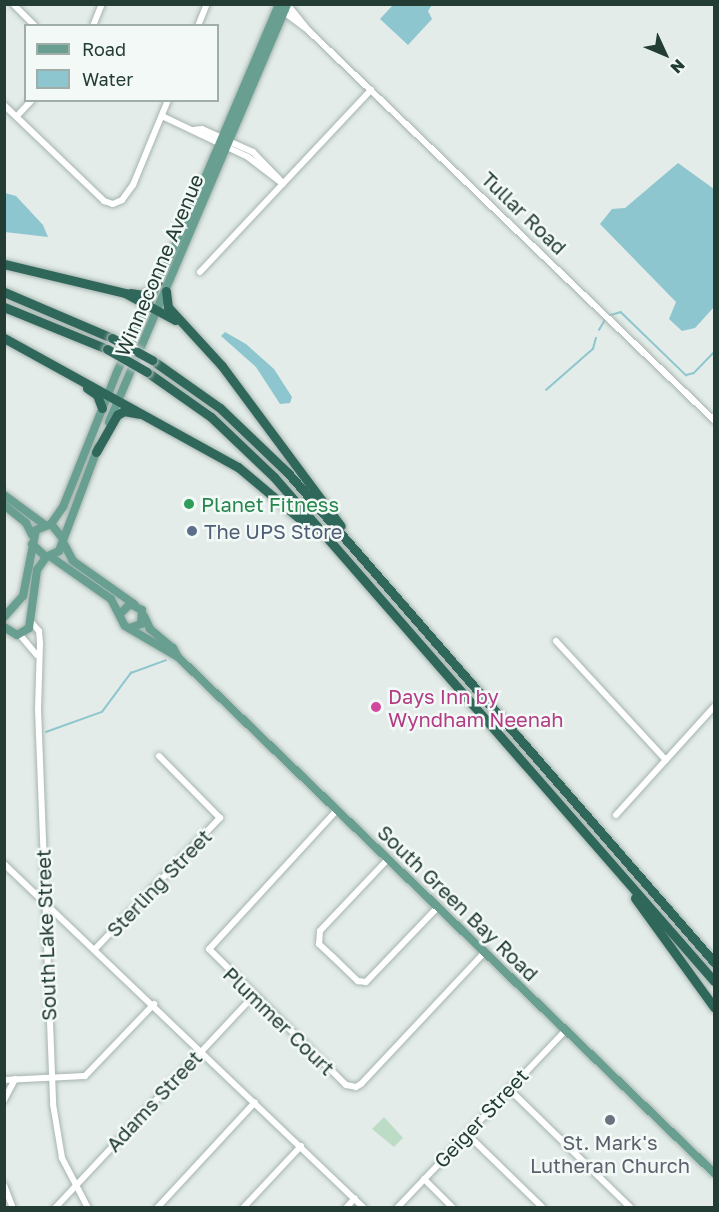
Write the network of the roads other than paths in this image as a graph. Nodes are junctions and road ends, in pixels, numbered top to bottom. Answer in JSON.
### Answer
{"nodes":[{"id":1,"x":102,"y":4,"type":"edge"},
{"id":2,"x":207,"y":4,"type":"edge"},
{"id":3,"x":17,"y":6,"type":"edge"},
{"id":4,"x":282,"y":6,"type":"edge"},
{"id":5,"x":33,"y":24,"type":"edge"},
{"id":6,"x":94,"y":24,"type":"edge"},
{"id":7,"x":199,"y":24,"type":"edge"},
{"id":8,"x":371,"y":90,"type":"junction"},
{"id":9,"x":30,"y":102,"type":"edge"},
{"id":10,"x":167,"y":102,"type":"edge"},
{"id":11,"x":4,"y":105,"type":"edge"},
{"id":12,"x":162,"y":116,"type":"junction"},
{"id":13,"x":17,"y":117,"type":"junction"},
{"id":14,"x":225,"y":143,"type":"junction"},
{"id":15,"x":283,"y":184,"type":"junction"},
{"id":16,"x":4,"y":264,"type":"edge"},
{"id":17,"x":200,"y":272,"type":"dead end"},
{"id":18,"x":158,"y":282,"type":"junction"},
{"id":19,"x":166,"y":291,"type":"junction"},
{"id":20,"x":4,"y":292,"type":"edge"},
{"id":21,"x":124,"y":293,"type":"junction"},
{"id":22,"x":147,"y":306,"type":"junction"},
{"id":23,"x":4,"y":307,"type":"edge"},
{"id":24,"x":158,"y":311,"type":"junction"},
{"id":25,"x":185,"y":326,"type":"junction"},
{"id":26,"x":4,"y":338,"type":"edge"},
{"id":27,"x":53,"y":366,"type":"junction"},
{"id":28,"x":108,"y":394,"type":"junction"},
{"id":29,"x":119,"y":399,"type":"junction"},
{"id":30,"x":102,"y":408,"type":"junction"},
{"id":31,"x":153,"y":419,"type":"junction"},
{"id":32,"x":714,"y":420,"type":"edge"},
{"id":33,"x":96,"y":452,"type":"junction"},
{"id":34,"x":4,"y":495,"type":"edge"},
{"id":35,"x":4,"y":505,"type":"edge"},
{"id":36,"x":48,"y":524,"type":"junction"},
{"id":37,"x":320,"y":531,"type":"junction"},
{"id":38,"x":344,"y":537,"type":"junction"},
{"id":39,"x":32,"y":540,"type":"junction"},
{"id":40,"x":63,"y":541,"type":"junction"},
{"id":41,"x":49,"y":557,"type":"junction"},
{"id":42,"x":134,"y":604,"type":"junction"},
{"id":43,"x":8,"y":611,"type":"edge"},
{"id":44,"x":120,"y":614,"type":"junction"},
{"id":45,"x":144,"y":616,"type":"junction"},
{"id":46,"x":31,"y":621,"type":"junction"},
{"id":47,"x":4,"y":627,"type":"edge"},
{"id":48,"x":130,"y":628,"type":"junction"},
{"id":49,"x":20,"y":636,"type":"junction"},
{"id":50,"x":6,"y":640,"type":"dead end"},
{"id":51,"x":556,"y":641,"type":"dead end"},
{"id":52,"x":40,"y":645,"type":"junction"},
{"id":53,"x":37,"y":655,"type":"junction"},
{"id":54,"x":178,"y":657,"type":"junction"},
{"id":55,"x":714,"y":707,"type":"edge"},
{"id":56,"x":159,"y":756,"type":"dead end"},
{"id":57,"x":666,"y":760,"type":"junction"},
{"id":58,"x":337,"y":810,"type":"junction"},
{"id":59,"x":616,"y":815,"type":"dead end"},
{"id":60,"x":388,"y":859,"type":"junction"},
{"id":61,"x":4,"y":864,"type":"edge"},
{"id":62,"x":631,"y":888,"type":"junction"},
{"id":63,"x":45,"y":900,"type":"junction"},
{"id":64,"x":438,"y":908,"type":"junction"},
{"id":65,"x":96,"y":948,"type":"junction"},
{"id":66,"x":485,"y":952,"type":"junction"},
{"id":67,"x":714,"y":962,"type":"edge"},
{"id":68,"x":714,"y":981,"type":"edge"},
{"id":69,"x":254,"y":995,"type":"junction"},
{"id":70,"x":154,"y":1004,"type":"junction"},
{"id":71,"x":714,"y":1007,"type":"edge"},
{"id":72,"x":566,"y":1030,"type":"junction"},
{"id":73,"x":202,"y":1050,"type":"junction"},
{"id":74,"x":52,"y":1078,"type":"junction"},
{"id":75,"x":15,"y":1079,"type":"junction"},
{"id":76,"x":4,"y":1080,"type":"edge"},
{"id":77,"x":509,"y":1089,"type":"junction"},
{"id":78,"x":4,"y":1100,"type":"edge"},
{"id":79,"x":255,"y":1102,"type":"junction"},
{"id":80,"x":467,"y":1134,"type":"junction"},
{"id":81,"x":301,"y":1146,"type":"junction"},
{"id":82,"x":714,"y":1173,"type":"edge"},
{"id":83,"x":424,"y":1179,"type":"junction"},
{"id":84,"x":4,"y":1185,"type":"edge"},
{"id":85,"x":75,"y":1186,"type":"junction"},
{"id":86,"x":355,"y":1198,"type":"junction"},
{"id":87,"x":13,"y":1208,"type":"edge"},
{"id":88,"x":55,"y":1208,"type":"edge"},
{"id":89,"x":88,"y":1208,"type":"edge"},
{"id":90,"x":157,"y":1208,"type":"edge"},
{"id":91,"x":243,"y":1208,"type":"edge"},
{"id":92,"x":346,"y":1208,"type":"edge"},
{"id":93,"x":364,"y":1208,"type":"edge"},
{"id":94,"x":397,"y":1208,"type":"edge"},
{"id":95,"x":453,"y":1208,"type":"edge"},
{"id":96,"x":543,"y":1208,"type":"edge"},
{"id":97,"x":631,"y":1208,"type":"edge"}],
"edges":[{"from":1,"to":6,"type":"street"},
{"from":2,"to":7,"type":"street"},
{"from":3,"to":5,"type":"street"},
{"from":4,"to":8,"type":"street","name":"Tullar Road"},
{"from":4,"to":14,"type":"main road","name":"Winneconne Avenue"},
{"from":8,"to":15,"type":"street"},
{"from":8,"to":32,"type":"street","name":"Tullar Road"},
{"from":9,"to":13,"type":"street"},
{"from":10,"to":12,"type":"street"},
{"from":11,"to":13,"type":"street"},
{"from":12,"to":13,"type":"street"},
{"from":12,"to":14,"type":"street"},
{"from":14,"to":15,"type":"street"},
{"from":14,"to":18,"type":"main road","name":"Winneconne Avenue"},
{"from":14,"to":19,"type":"main road","name":"Winneconne Avenue"},
{"from":15,"to":17,"type":"street"},
{"from":16,"to":21,"type":"highway"},
{"from":18,"to":21,"type":"highway"},
{"from":18,"to":22,"type":"main road","name":"Winneconne Avenue"},
{"from":19,"to":24,"type":"main road","name":"Winneconne Avenue"},
{"from":19,"to":25,"type":"highway"},
{"from":20,"to":38,"type":"highway","bridge":true},
{"from":21,"to":22,"type":"highway"},
{"from":22,"to":24,"type":"highway"},
{"from":22,"to":28,"type":"main road","name":"Winneconne Avenue"},
{"from":23,"to":37,"type":"highway","bridge":true},
{"from":24,"to":25,"type":"highway"},
{"from":24,"to":29,"type":"main road","name":"Winneconne Avenue"},
{"from":25,"to":38,"type":"highway"},
{"from":26,"to":27,"type":"highway"},
{"from":27,"to":28,"type":"highway"},
{"from":27,"to":30,"type":"highway"},
{"from":28,"to":29,"type":"highway"},
{"from":28,"to":30,"type":"main road","name":"Winneconne Avenue"},
{"from":29,"to":31,"type":"highway"},
{"from":29,"to":33,"type":"main road","name":"Winneconne Avenue"},
{"from":30,"to":36,"type":"main road","name":"Winneconne Avenue"},
{"from":31,"to":33,"type":"highway"},
{"from":31,"to":37,"type":"highway"},
{"from":33,"to":40,"type":"main road","name":"Winneconne Avenue"},
{"from":34,"to":36,"type":"main road"},
{"from":35,"to":39,"type":"main road"},
{"from":36,"to":39,"type":"main road"},
{"from":36,"to":40,"type":"main road"},
{"from":37,"to":62,"type":"highway"},
{"from":38,"to":67,"type":"highway"},
{"from":39,"to":41,"type":"main road"},
{"from":39,"to":43,"type":"main road"},
{"from":40,"to":41,"type":"main road","name":"Winneconne Avenue"},
{"from":40,"to":42,"type":"main road"},
{"from":41,"to":44,"type":"main road"},
{"from":41,"to":46,"type":"main road"},
{"from":42,"to":44,"type":"main road"},
{"from":42,"to":45,"type":"main road"},
{"from":43,"to":46,"type":"main road"},
{"from":44,"to":48,"type":"main road"},
{"from":45,"to":48,"type":"main road"},
{"from":45,"to":54,"type":"main road","name":"South Green Bay Road"},
{"from":46,"to":49,"type":"main road"},
{"from":46,"to":52,"type":"street"},
{"from":47,"to":49,"type":"main road"},
{"from":48,"to":54,"type":"main road","name":"South Green Bay Road"},
{"from":49,"to":50,"type":"main road"},
{"from":49,"to":52,"type":"street"},
{"from":49,"to":53,"type":"street"},
{"from":51,"to":57,"type":"street"},
{"from":52,"to":53,"type":"street","name":"South Lake Street"},
{"from":53,"to":63,"type":"street","name":"South Lake Street"},
{"from":54,"to":58,"type":"main road","name":"South Green Bay Road"},
{"from":55,"to":57,"type":"street"},
{"from":56,"to":65,"type":"street","name":"Sterling Street"},
{"from":57,"to":59,"type":"street"},
{"from":58,"to":60,"type":"main road","name":"South Green Bay Road"},
{"from":58,"to":69,"type":"street","name":"Plummer Court"},
{"from":60,"to":64,"type":"main road","name":"South Green Bay Road"},
{"from":60,"to":64,"type":"street"},
{"from":61,"to":63,"type":"street"},
{"from":62,"to":68,"type":"highway"},
{"from":62,"to":71,"type":"highway"},
{"from":63,"to":65,"type":"street"},
{"from":63,"to":74,"type":"street","name":"South Lake Street"},
{"from":64,"to":66,"type":"main road","name":"South Green Bay Road"},
{"from":65,"to":70,"type":"street"},
{"from":66,"to":69,"type":"street","name":"Plummer Court"},
{"from":66,"to":72,"type":"main road","name":"South Green Bay Road"},
{"from":69,"to":73,"type":"street","name":"Adams Street"},
{"from":70,"to":73,"type":"street"},
{"from":70,"to":74,"type":"street"},
{"from":72,"to":77,"type":"street","name":"Geiger Street"},
{"from":72,"to":82,"type":"main road","name":"South Green Bay Road"},
{"from":73,"to":79,"type":"street"},
{"from":73,"to":85,"type":"street","name":"Adams Street"},
{"from":74,"to":75,"type":"street"},
{"from":74,"to":85,"type":"street","name":"South Lake Street"},
{"from":75,"to":76,"type":"street"},
{"from":75,"to":78,"type":"street"},
{"from":77,"to":80,"type":"street","name":"Geiger Street"},
{"from":77,"to":97,"type":"street"},
{"from":79,"to":81,"type":"street"},
{"from":79,"to":90,"type":"street"},
{"from":80,"to":83,"type":"street","name":"Geiger Street"},
{"from":80,"to":96,"type":"street"},
{"from":81,"to":86,"type":"street"},
{"from":81,"to":91,"type":"street"},
{"from":83,"to":94,"type":"street","name":"Geiger Street"},
{"from":83,"to":95,"type":"street"},
{"from":84,"to":87,"type":"street"},
{"from":85,"to":88,"type":"street","name":"Adams Street"},
{"from":85,"to":89,"type":"street","name":"South Lake Street"},
{"from":86,"to":92,"type":"street"},
{"from":86,"to":93,"type":"street"}]}
